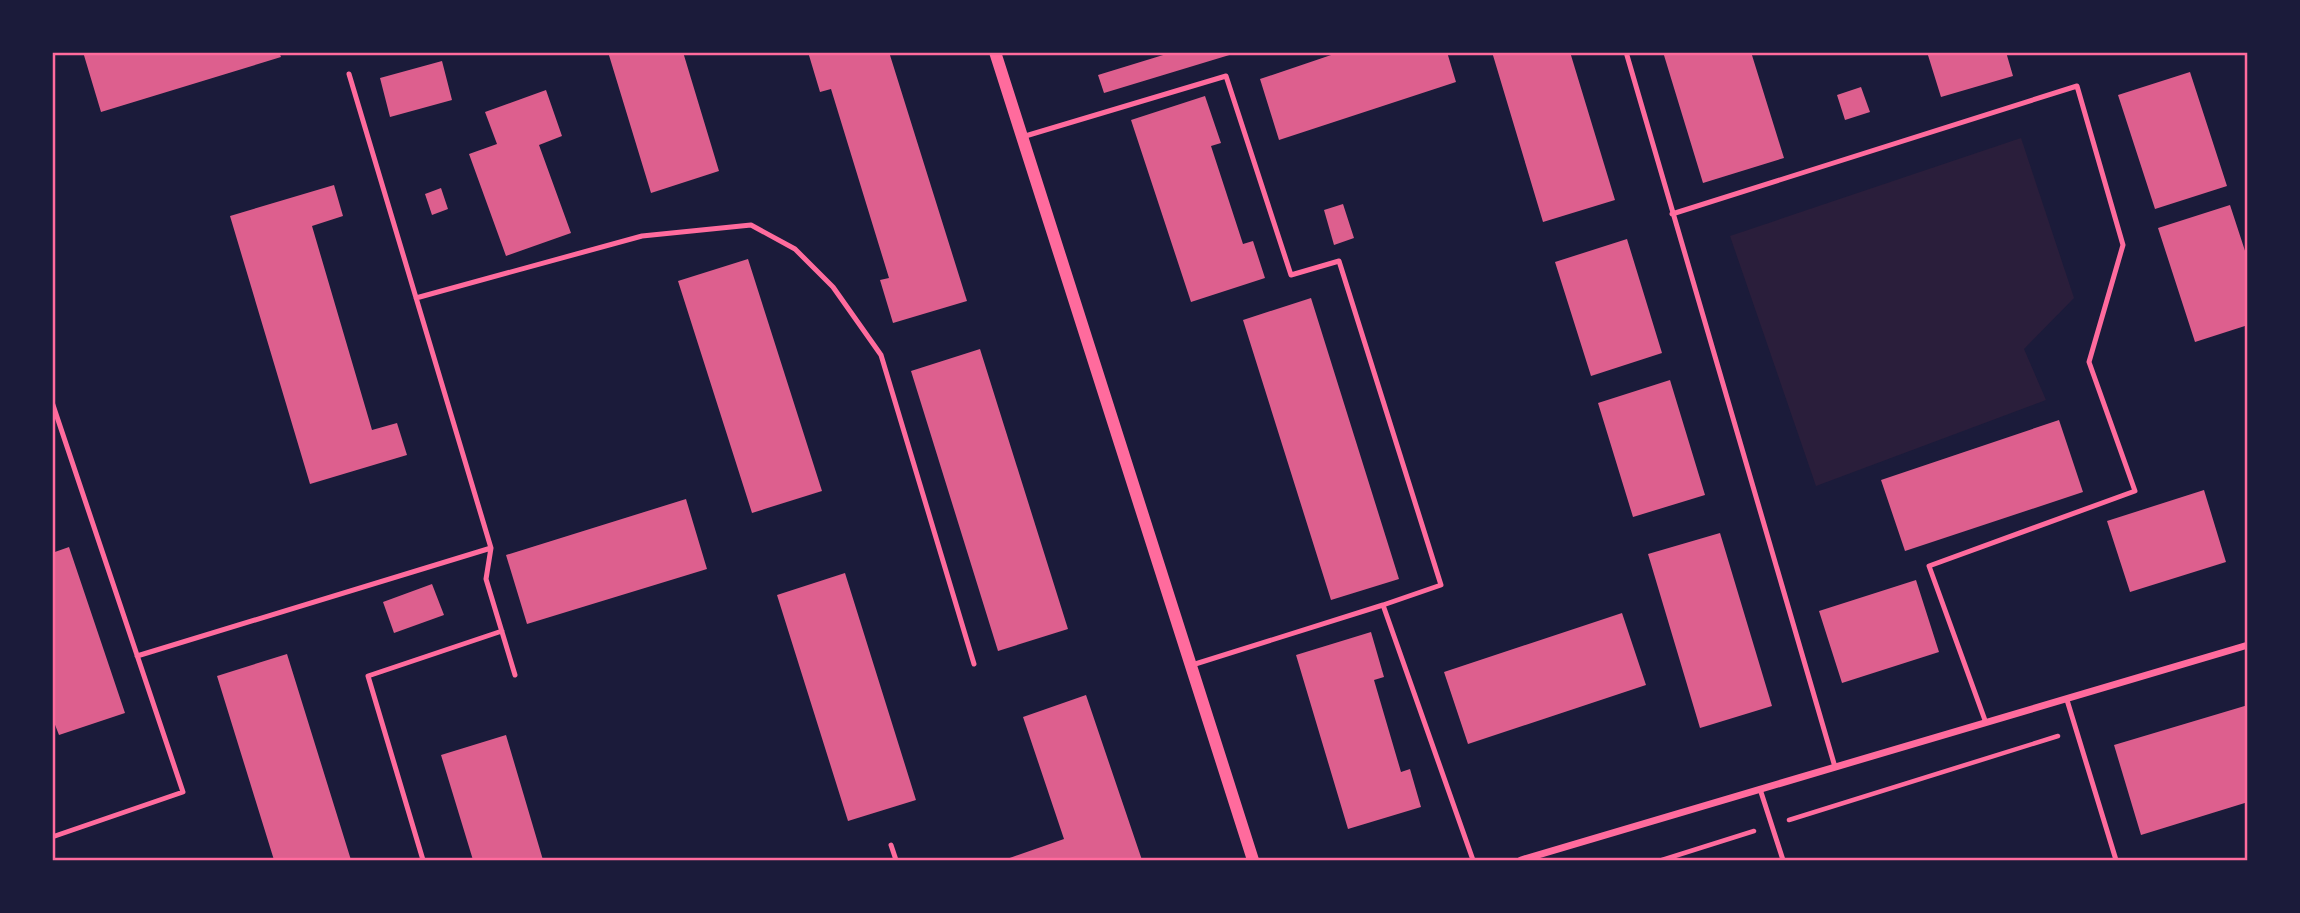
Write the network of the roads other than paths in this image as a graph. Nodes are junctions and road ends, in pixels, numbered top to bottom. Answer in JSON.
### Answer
{"nodes":[{"id":1,"x":995,"y":52,"type":"edge"},
{"id":2,"x":1626,"y":52,"type":"edge"},
{"id":3,"x":349,"y":74,"type":"dead end"},
{"id":4,"x":1022,"y":136,"type":"junction"},
{"id":5,"x":1672,"y":214,"type":"junction"},
{"id":6,"x":415,"y":298,"type":"junction"},
{"id":7,"x":52,"y":402,"type":"edge"},
{"id":8,"x":491,"y":548,"type":"junction"},
{"id":9,"x":1383,"y":605,"type":"junction"},
{"id":10,"x":502,"y":631,"type":"junction"},
{"id":11,"x":2248,"y":645,"type":"edge"},
{"id":12,"x":137,"y":656,"type":"junction"},
{"id":13,"x":974,"y":664,"type":"dead end"},
{"id":14,"x":1190,"y":666,"type":"junction"},
{"id":15,"x":515,"y":675,"type":"dead end"},
{"id":16,"x":2067,"y":700,"type":"junction"},
{"id":17,"x":1986,"y":723,"type":"junction"},
{"id":18,"x":1835,"y":767,"type":"junction"},
{"id":19,"x":1760,"y":789,"type":"junction"},
{"id":20,"x":52,"y":837,"type":"edge"},
{"id":21,"x":891,"y":845,"type":"dead end"},
{"id":22,"x":423,"y":860,"type":"edge"},
{"id":23,"x":896,"y":860,"type":"edge"},
{"id":24,"x":1253,"y":860,"type":"edge"},
{"id":25,"x":1473,"y":860,"type":"edge"},
{"id":26,"x":1521,"y":860,"type":"edge"},
{"id":27,"x":1783,"y":860,"type":"edge"},
{"id":28,"x":2116,"y":860,"type":"edge"}],
"edges":[{"from":1,"to":4,"type":"street"},
{"from":2,"to":5,"type":"lane"},
{"from":3,"to":6,"type":"lane"},
{"from":4,"to":9,"type":"lane"},
{"from":4,"to":14,"type":"street"},
{"from":5,"to":17,"type":"lane"},
{"from":5,"to":18,"type":"lane"},
{"from":6,"to":8,"type":"lane"},
{"from":6,"to":13,"type":"lane"},
{"from":7,"to":12,"type":"lane"},
{"from":8,"to":10,"type":"lane"},
{"from":8,"to":12,"type":"lane"},
{"from":9,"to":14,"type":"lane"},
{"from":9,"to":25,"type":"lane"},
{"from":10,"to":15,"type":"lane"},
{"from":10,"to":22,"type":"lane"},
{"from":11,"to":16,"type":"street"},
{"from":12,"to":20,"type":"lane"},
{"from":14,"to":24,"type":"street"},
{"from":16,"to":17,"type":"street"},
{"from":16,"to":28,"type":"lane"},
{"from":17,"to":18,"type":"street"},
{"from":18,"to":19,"type":"street"},
{"from":19,"to":26,"type":"street"},
{"from":19,"to":27,"type":"lane"},
{"from":21,"to":23,"type":"lane"}]}
